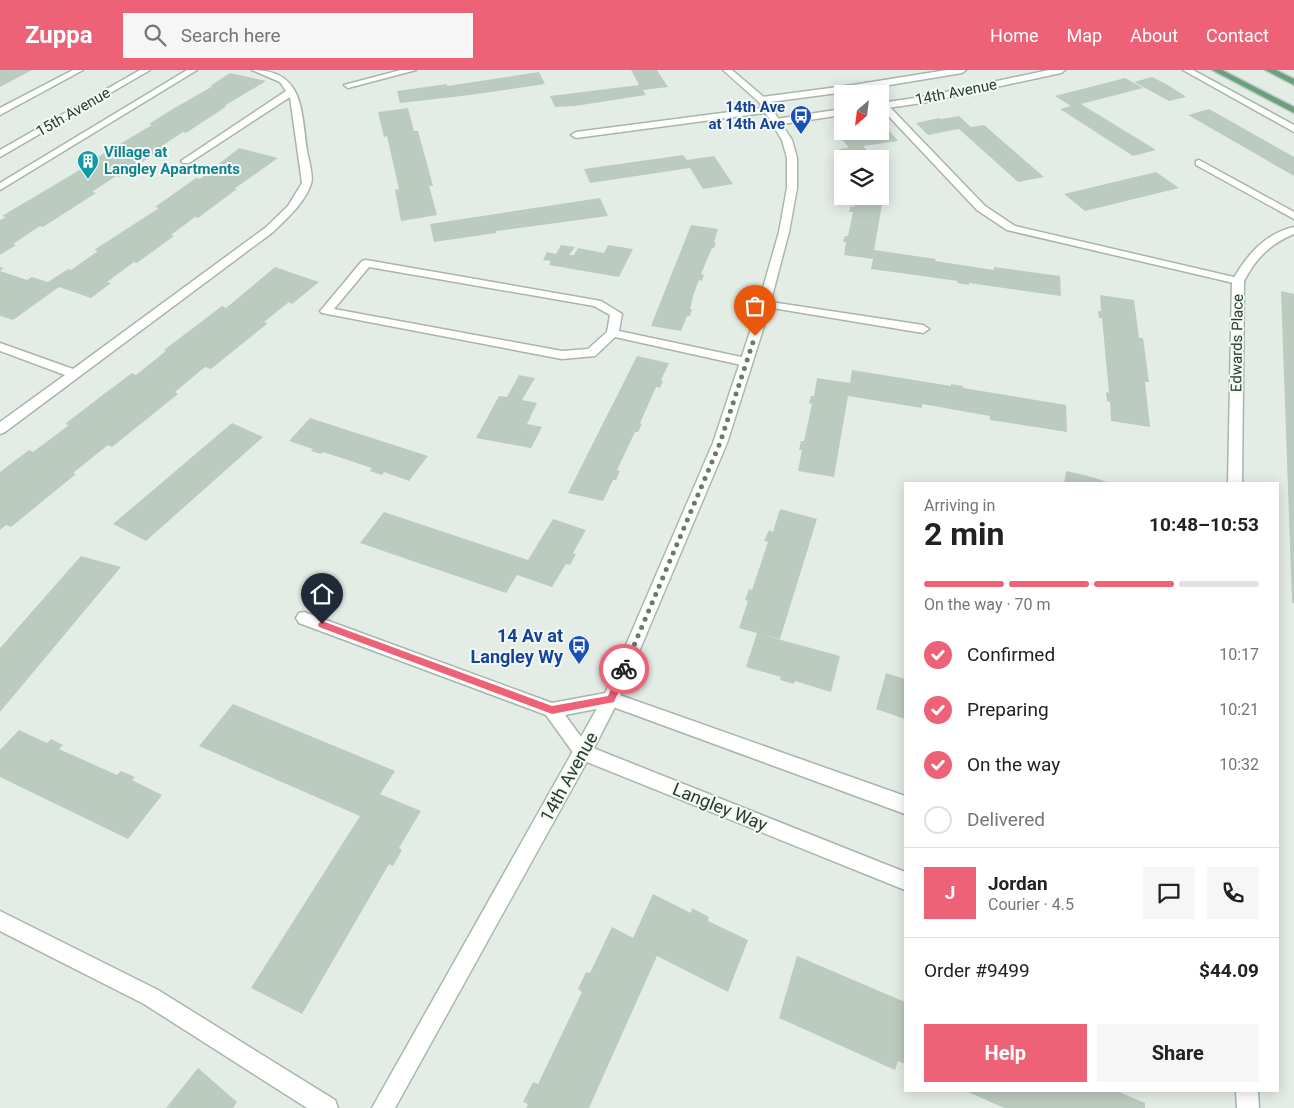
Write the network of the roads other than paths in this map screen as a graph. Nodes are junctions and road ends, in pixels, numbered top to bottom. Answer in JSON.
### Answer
{"nodes":[{"id":1,"x":79,"y":70,"type":"edge"},
{"id":2,"x":146,"y":70,"type":"edge"},
{"id":3,"x":193,"y":70,"type":"edge"},
{"id":4,"x":256,"y":70,"type":"edge"},
{"id":5,"x":412,"y":70,"type":"edge"},
{"id":6,"x":727,"y":70,"type":"edge"},
{"id":7,"x":962,"y":70,"type":"edge"},
{"id":8,"x":1061,"y":70,"type":"edge"},
{"id":9,"x":1186,"y":70,"type":"edge"},
{"id":10,"x":1216,"y":70,"type":"edge"},
{"id":11,"x":1269,"y":70,"type":"edge"},
{"id":12,"x":1294,"y":82,"type":"edge"},
{"id":13,"x":348,"y":85,"type":"dead end"},
{"id":14,"x":871,"y":85,"type":"edge"},
{"id":15,"x":834,"y":90,"type":"edge"},
{"id":16,"x":291,"y":92,"type":"junction"},
{"id":17,"x":762,"y":100,"type":"junction"},
{"id":18,"x":889,"y":104,"type":"edge"},
{"id":19,"x":1294,"y":110,"type":"edge"},
{"id":20,"x":0,"y":112,"type":"edge"},
{"id":21,"x":834,"y":112,"type":"edge"},
{"id":22,"x":889,"y":113,"type":"edge"},
{"id":23,"x":772,"y":116,"type":"junction"},
{"id":24,"x":1294,"y":129,"type":"edge"},
{"id":25,"x":576,"y":135,"type":"dead end"},
{"id":26,"x":0,"y":154,"type":"edge"},
{"id":27,"x":186,"y":161,"type":"dead end"},
{"id":28,"x":1199,"y":163,"type":"dead end"},
{"id":29,"x":0,"y":187,"type":"edge"},
{"id":30,"x":1294,"y":216,"type":"edge"},
{"id":31,"x":1294,"y":230,"type":"edge"},
{"id":32,"x":1238,"y":281,"type":"junction"},
{"id":33,"x":764,"y":304,"type":"junction"},
{"id":34,"x":923,"y":329,"type":"dead end"},
{"id":35,"x":613,"y":333,"type":"junction"},
{"id":36,"x":0,"y":347,"type":"edge"},
{"id":37,"x":746,"y":362,"type":"junction"},
{"id":38,"x":74,"y":374,"type":"junction"},
{"id":39,"x":0,"y":429,"type":"edge"},
{"id":40,"x":1236,"y":482,"type":"edge"},
{"id":41,"x":304,"y":618,"type":"dead end"},
{"id":42,"x":611,"y":699,"type":"junction"},
{"id":43,"x":552,"y":710,"type":"junction"},
{"id":44,"x":583,"y":752,"type":"junction"},
{"id":45,"x":904,"y":805,"type":"edge"},
{"id":46,"x":904,"y":881,"type":"edge"},
{"id":47,"x":0,"y":921,"type":"edge"},
{"id":48,"x":1247,"y":1092,"type":"edge"},
{"id":49,"x":328,"y":1108,"type":"edge"},
{"id":50,"x":383,"y":1108,"type":"edge"},
{"id":51,"x":1248,"y":1108,"type":"edge"}],
"edges":[{"from":1,"to":20,"type":"street"},
{"from":2,"to":26,"type":"street","name":"15th Avenue"},
{"from":3,"to":29,"type":"street"},
{"from":4,"to":16,"type":"street"},
{"from":5,"to":13,"type":"street"},
{"from":6,"to":17,"type":"street","name":"14th Avenue"},
{"from":7,"to":14,"type":"street","name":"14th Avenue"},
{"from":8,"to":18,"type":"street","name":"14th Avenue"},
{"from":9,"to":24,"type":"street"},
{"from":10,"to":19,"type":"main road"},
{"from":11,"to":12,"type":"main road"},
{"from":15,"to":17,"type":"street","name":"14th Avenue"},
{"from":16,"to":27,"type":"street"},
{"from":16,"to":38,"type":"street"},
{"from":17,"to":23,"type":"street","name":"14th Avenue"},
{"from":21,"to":23,"type":"street"},
{"from":22,"to":32,"type":"street"},
{"from":23,"to":25,"type":"street"},
{"from":23,"to":33,"type":"street","name":"14th Avenue"},
{"from":28,"to":30,"type":"street"},
{"from":31,"to":32,"type":"street","name":"Edwards Place"},
{"from":32,"to":40,"type":"street","name":"Edwards Place"},
{"from":33,"to":34,"type":"street"},
{"from":33,"to":37,"type":"street","name":"14th Avenue"},
{"from":35,"to":35,"type":"street"},
{"from":35,"to":37,"type":"street"},
{"from":36,"to":38,"type":"street"},
{"from":37,"to":42,"type":"street","name":"14th Avenue"},
{"from":38,"to":39,"type":"street"},
{"from":41,"to":43,"type":"street"},
{"from":42,"to":43,"type":"street"},
{"from":42,"to":44,"type":"street","name":"14th Avenue"},
{"from":42,"to":45,"type":"street"},
{"from":43,"to":44,"type":"street"},
{"from":44,"to":46,"type":"street","name":"Langley Way"},
{"from":44,"to":50,"type":"street","name":"14th Avenue"},
{"from":47,"to":49,"type":"street"},
{"from":48,"to":51,"type":"street"}]}
